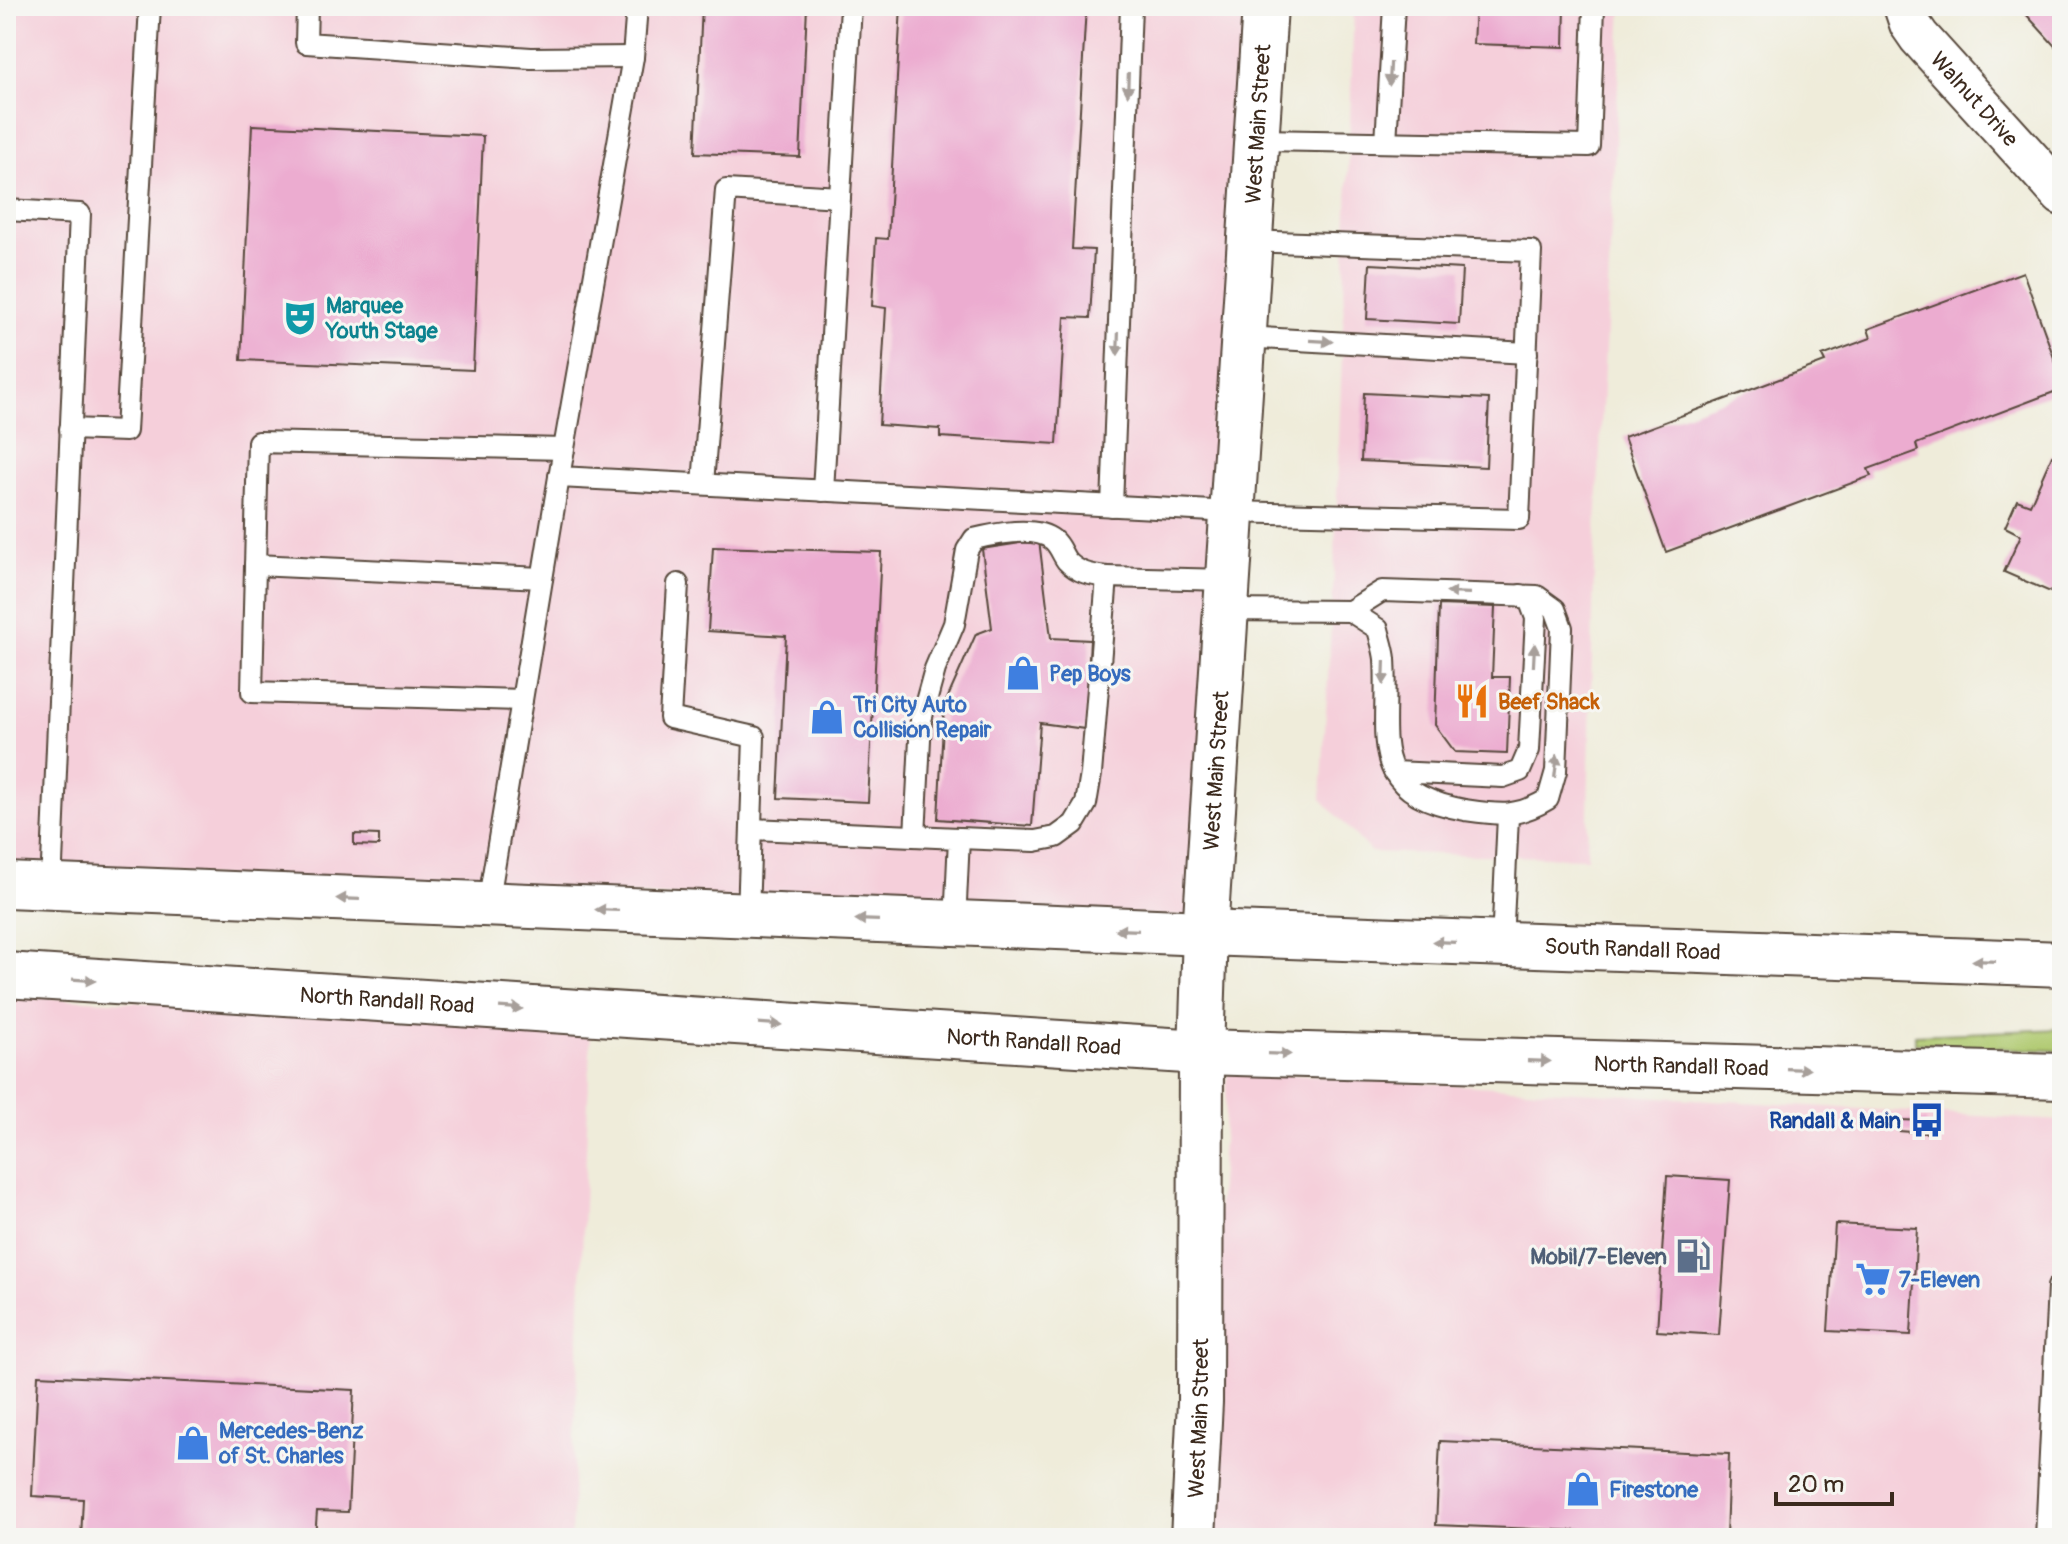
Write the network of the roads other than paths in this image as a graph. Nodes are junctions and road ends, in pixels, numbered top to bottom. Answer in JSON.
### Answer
{"nodes":[{"id":1,"x":150,"y":6,"type":"edge"},
{"id":2,"x":307,"y":6,"type":"edge"},
{"id":3,"x":637,"y":6,"type":"edge"},
{"id":4,"x":851,"y":6,"type":"edge"},
{"id":5,"x":1131,"y":6,"type":"edge"},
{"id":6,"x":1265,"y":6,"type":"edge"},
{"id":7,"x":1394,"y":6,"type":"edge"},
{"id":8,"x":1594,"y":6,"type":"edge"},
{"id":9,"x":1911,"y":22,"type":"edge"},
{"id":10,"x":633,"y":57,"type":"junction"},
{"id":11,"x":1256,"y":140,"type":"junction"},
{"id":12,"x":1386,"y":142,"type":"junction"},
{"id":13,"x":2062,"y":195,"type":"edge"},
{"id":14,"x":840,"y":197,"type":"junction"},
{"id":15,"x":6,"y":210,"type":"edge"},
{"id":16,"x":1250,"y":241,"type":"junction"},
{"id":17,"x":1243,"y":337,"type":"junction"},
{"id":18,"x":1527,"y":353,"type":"junction"},
{"id":19,"x":70,"y":429,"type":"junction"},
{"id":20,"x":564,"y":449,"type":"junction"},
{"id":21,"x":559,"y":477,"type":"junction"},
{"id":22,"x":703,"y":484,"type":"junction"},
{"id":23,"x":823,"y":491,"type":"junction"},
{"id":24,"x":1112,"y":506,"type":"junction"},
{"id":25,"x":1232,"y":512,"type":"junction"},
{"id":26,"x":255,"y":565,"type":"junction"},
{"id":27,"x":1107,"y":577,"type":"junction"},
{"id":28,"x":542,"y":578,"type":"junction"},
{"id":29,"x":678,"y":584,"type":"dead end"},
{"id":30,"x":1227,"y":595,"type":"junction"},
{"id":31,"x":1521,"y":595,"type":"junction"},
{"id":32,"x":1350,"y":611,"type":"junction"},
{"id":33,"x":522,"y":700,"type":"junction"},
{"id":34,"x":1394,"y":772,"type":"junction"},
{"id":35,"x":1508,"y":816,"type":"junction"},
{"id":36,"x":751,"y":829,"type":"junction"},
{"id":37,"x":915,"y":836,"type":"junction"},
{"id":38,"x":959,"y":838,"type":"junction"},
{"id":39,"x":6,"y":885,"type":"edge"},
{"id":40,"x":51,"y":887,"type":"junction"},
{"id":41,"x":488,"y":905,"type":"junction"},
{"id":42,"x":748,"y":915,"type":"junction"},
{"id":43,"x":955,"y":923,"type":"junction"},
{"id":44,"x":1205,"y":933,"type":"junction"},
{"id":45,"x":1502,"y":944,"type":"junction"},
{"id":46,"x":2062,"y":964,"type":"edge"},
{"id":47,"x":6,"y":975,"type":"edge"},
{"id":48,"x":1201,"y":1052,"type":"junction"},
{"id":49,"x":2062,"y":1076,"type":"edge"},
{"id":50,"x":2062,"y":1287,"type":"edge"},
{"id":51,"x":1193,"y":1538,"type":"edge"},
{"id":52,"x":2046,"y":1538,"type":"edge"}],
"edges":[{"from":1,"to":19,"type":"lane"},
{"from":2,"to":10,"type":"lane"},
{"from":3,"to":10,"type":"lane"},
{"from":4,"to":14,"type":"lane"},
{"from":5,"to":24,"type":"lane","one_way":true},
{"from":6,"to":11,"type":"main road","name":"West Main Street"},
{"from":7,"to":12,"type":"lane","one_way":true},
{"from":8,"to":12,"type":"lane"},
{"from":9,"to":13,"type":"street","name":"Walnut Drive"},
{"from":10,"to":20,"type":"lane"},
{"from":11,"to":12,"type":"lane"},
{"from":11,"to":16,"type":"main road","name":"West Main Street"},
{"from":14,"to":22,"type":"lane"},
{"from":14,"to":23,"type":"lane"},
{"from":15,"to":19,"type":"lane"},
{"from":16,"to":17,"type":"main road","name":"West Main Street"},
{"from":16,"to":18,"type":"lane"},
{"from":17,"to":18,"type":"lane","one_way":true},
{"from":17,"to":25,"type":"main road","name":"West Main Street"},
{"from":18,"to":25,"type":"lane"},
{"from":19,"to":40,"type":"lane"},
{"from":20,"to":21,"type":"lane"},
{"from":20,"to":26,"type":"lane"},
{"from":21,"to":22,"type":"lane"},
{"from":21,"to":28,"type":"lane"},
{"from":22,"to":23,"type":"lane"},
{"from":23,"to":24,"type":"lane"},
{"from":24,"to":25,"type":"lane"},
{"from":25,"to":30,"type":"main road","name":"West Main Street"},
{"from":26,"to":28,"type":"lane"},
{"from":26,"to":33,"type":"lane"},
{"from":27,"to":30,"type":"lane"},
{"from":27,"to":37,"type":"lane"},
{"from":27,"to":38,"type":"lane"},
{"from":28,"to":33,"type":"lane"},
{"from":29,"to":36,"type":"lane"},
{"from":30,"to":32,"type":"lane"},
{"from":30,"to":44,"type":"main road","name":"West Main Street"},
{"from":31,"to":32,"type":"lane","one_way":true},
{"from":34,"to":31,"type":"lane","one_way":true},
{"from":35,"to":31,"type":"lane","one_way":true},
{"from":32,"to":34,"type":"lane","one_way":true},
{"from":33,"to":41,"type":"lane"},
{"from":34,"to":35,"type":"lane"},
{"from":35,"to":45,"type":"lane"},
{"from":36,"to":37,"type":"lane"},
{"from":36,"to":42,"type":"lane"},
{"from":37,"to":38,"type":"lane"},
{"from":38,"to":43,"type":"lane"},
{"from":39,"to":40,"type":"main road"},
{"from":41,"to":40,"type":"main road","one_way":true},
{"from":42,"to":41,"type":"main road","one_way":true},
{"from":43,"to":42,"type":"main road","one_way":true},
{"from":44,"to":43,"type":"main road","one_way":true},
{"from":45,"to":44,"type":"main road","name":"South Randall Road","one_way":true},
{"from":44,"to":48,"type":"main road","name":"West Main Street"},
{"from":46,"to":45,"type":"main road","name":"South Randall Road","one_way":true},
{"from":47,"to":48,"type":"main road","name":"North Randall Road","one_way":true},
{"from":48,"to":49,"type":"main road","name":"North Randall Road","one_way":true},
{"from":48,"to":51,"type":"main road","name":"West Main Street"},
{"from":50,"to":52,"type":"lane"}]}
